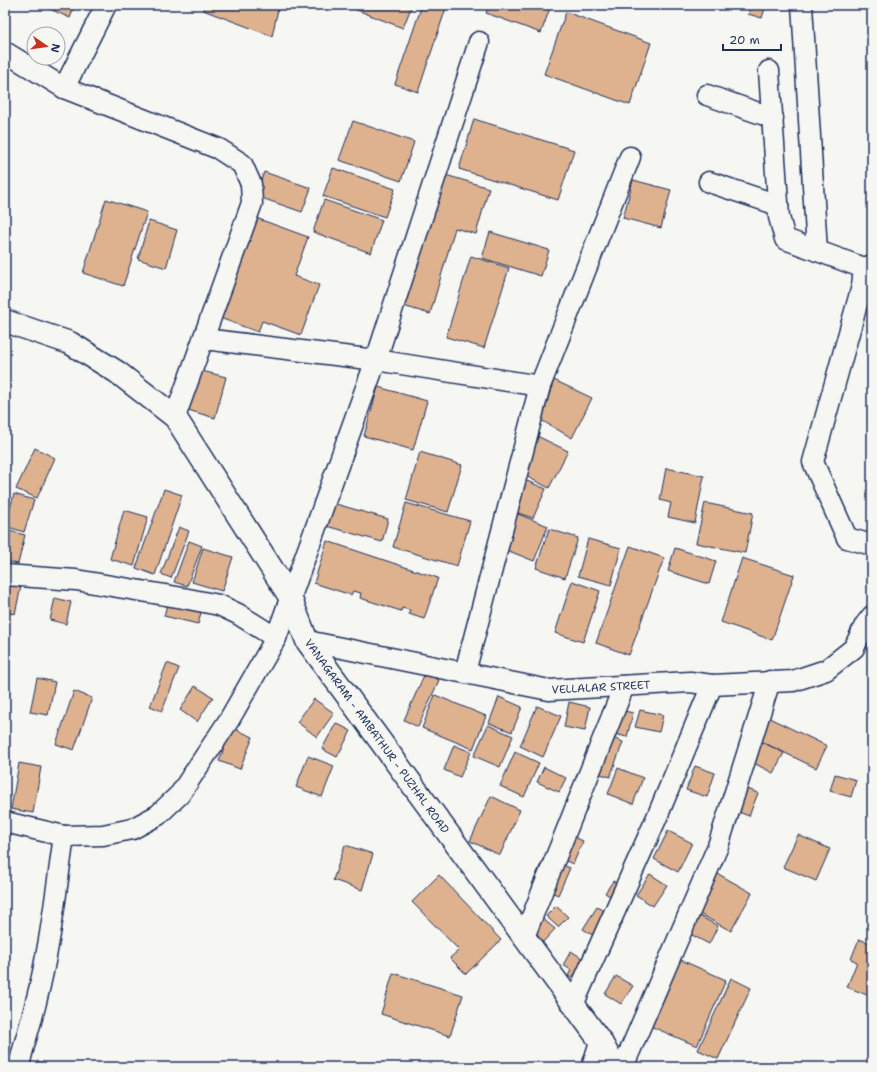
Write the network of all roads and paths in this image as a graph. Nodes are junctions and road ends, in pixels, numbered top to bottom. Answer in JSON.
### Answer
{"nodes":[{"id":1,"x":106,"y":5,"type":"edge"},
{"id":2,"x":802,"y":5,"type":"edge"},
{"id":3,"x":479,"y":42,"type":"dead end"},
{"id":4,"x":5,"y":52,"type":"edge"},
{"id":5,"x":769,"y":71,"type":"dead end"},
{"id":6,"x":64,"y":88,"type":"junction"},
{"id":7,"x":707,"y":95,"type":"dead end"},
{"id":8,"x":773,"y":118,"type":"junction"},
{"id":9,"x":630,"y":157,"type":"dead end"},
{"id":10,"x":709,"y":182,"type":"dead end"},
{"id":11,"x":778,"y":205,"type":"junction"},
{"id":12,"x":817,"y":251,"type":"junction"},
{"id":13,"x":868,"y":266,"type":"edge"},
{"id":14,"x":5,"y":322,"type":"edge"},
{"id":15,"x":204,"y":339,"type":"junction"},
{"id":16,"x":376,"y":360,"type":"junction"},
{"id":17,"x":540,"y":386,"type":"junction"},
{"id":18,"x":175,"y":417,"type":"junction"},
{"id":19,"x":872,"y":545,"type":"edge"},
{"id":20,"x":5,"y":575,"type":"edge"},
{"id":21,"x":290,"y":597,"type":"junction"},
{"id":22,"x":872,"y":616,"type":"edge"},
{"id":23,"x":276,"y":638,"type":"junction"},
{"id":24,"x":307,"y":641,"type":"junction"},
{"id":25,"x":465,"y":672,"type":"junction"},
{"id":26,"x":770,"y":681,"type":"junction"},
{"id":27,"x":712,"y":685,"type":"junction"},
{"id":28,"x":624,"y":686,"type":"junction"},
{"id":29,"x":5,"y":822,"type":"edge"},
{"id":30,"x":64,"y":836,"type":"junction"},
{"id":31,"x":524,"y":937,"type":"junction"},
{"id":32,"x":573,"y":1005,"type":"junction"},
{"id":33,"x":601,"y":1042,"type":"junction"},
{"id":34,"x":19,"y":1067,"type":"edge"},
{"id":35,"x":593,"y":1067,"type":"edge"},
{"id":36,"x":615,"y":1067,"type":"edge"},
{"id":37,"x":623,"y":1067,"type":"edge"}],
"edges":[{"from":1,"to":6,"type":"street"},
{"from":2,"to":12,"type":"street"},
{"from":3,"to":16,"type":"street"},
{"from":4,"to":6,"type":"street"},
{"from":5,"to":8,"type":"street"},
{"from":6,"to":15,"type":"street"},
{"from":7,"to":8,"type":"street"},
{"from":8,"to":11,"type":"street"},
{"from":9,"to":17,"type":"street"},
{"from":10,"to":11,"type":"street"},
{"from":11,"to":12,"type":"street"},
{"from":12,"to":13,"type":"street"},
{"from":13,"to":19,"type":"street"},
{"from":14,"to":18,"type":"main road","name":"VANAGARAM - AMBATHUR - PUZHAL ROAD"},
{"from":15,"to":16,"type":"street"},
{"from":15,"to":18,"type":"street"},
{"from":16,"to":17,"type":"street"},
{"from":16,"to":21,"type":"street"},
{"from":17,"to":25,"type":"street"},
{"from":18,"to":21,"type":"main road","name":"VANAGARAM - AMBATHUR - PUZHAL ROAD"},
{"from":20,"to":23,"type":"street"},
{"from":21,"to":23,"type":"street"},
{"from":21,"to":24,"type":"main road","name":"VANAGARAM - AMBATHUR - PUZHAL ROAD"},
{"from":22,"to":26,"type":"street","name":"VELLALAR STREET"},
{"from":23,"to":30,"type":"street"},
{"from":24,"to":25,"type":"street","name":"VELLALAR STREET"},
{"from":24,"to":31,"type":"main road","name":"VANAGARAM - AMBATHUR - PUZHAL ROAD"},
{"from":25,"to":28,"type":"street","name":"VELLALAR STREET"},
{"from":26,"to":27,"type":"street","name":"VELLALAR STREET"},
{"from":26,"to":37,"type":"street"},
{"from":27,"to":28,"type":"street","name":"VELLALAR STREET"},
{"from":27,"to":32,"type":"street"},
{"from":28,"to":31,"type":"street"},
{"from":29,"to":30,"type":"street"},
{"from":30,"to":34,"type":"street"},
{"from":31,"to":32,"type":"main road","name":"VANAGARAM - AMBATHUR - PUZHAL ROAD"},
{"from":32,"to":33,"type":"main road","name":"VANAGARAM - AMBATHUR - PUZHAL ROAD"},
{"from":33,"to":35,"type":"main road"},
{"from":33,"to":36,"type":"main road","name":"VANAGARAM - AMBATHUR - PUZHAL ROAD"}]}
